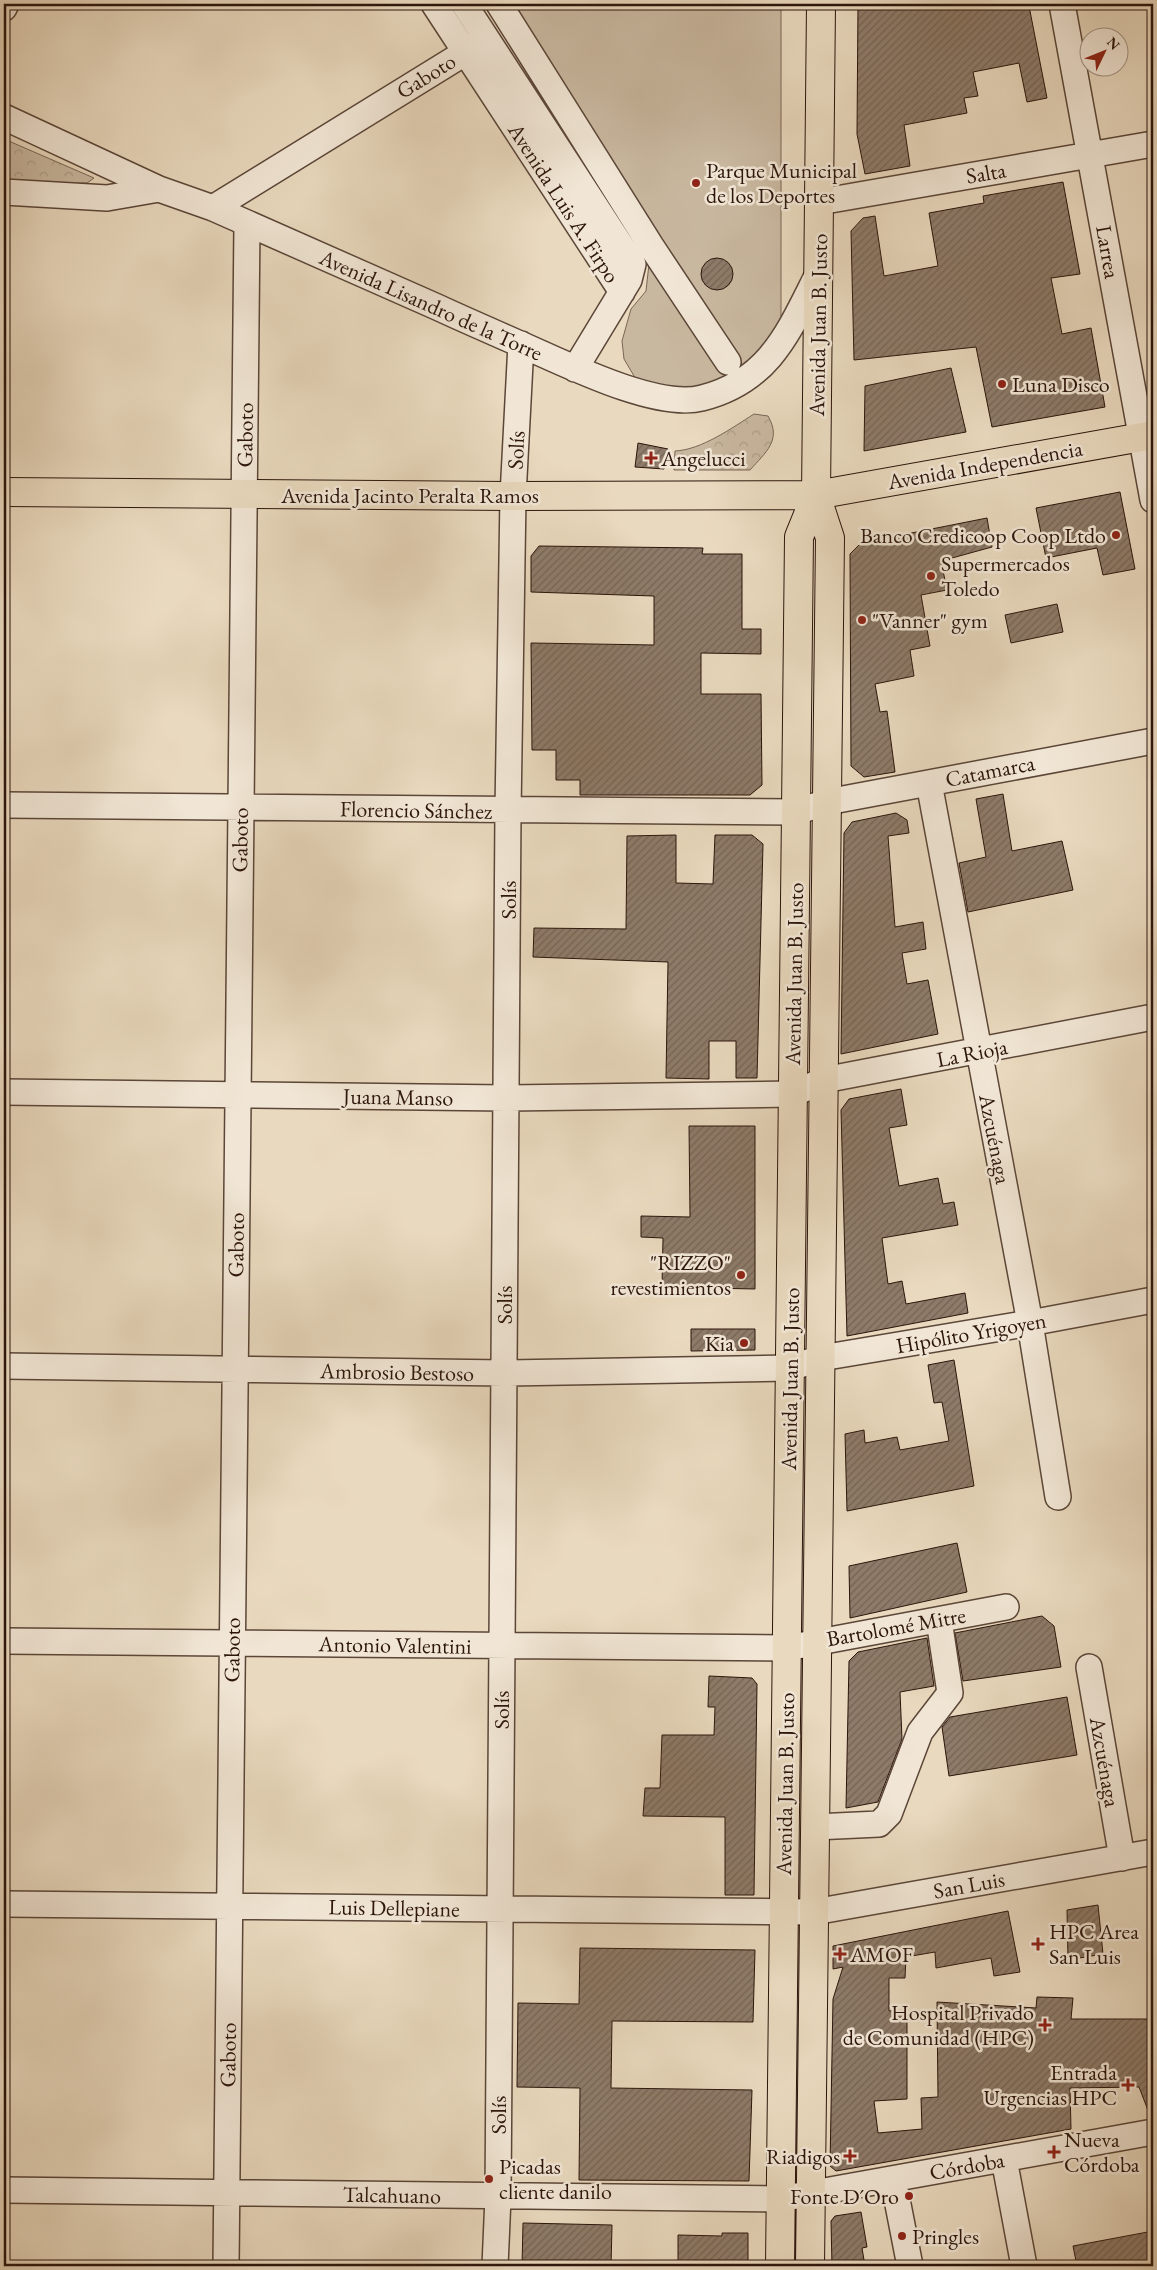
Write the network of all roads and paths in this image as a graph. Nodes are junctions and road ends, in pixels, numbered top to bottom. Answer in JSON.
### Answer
{"nodes":[{"id":1,"x":6,"y":4,"type":"edge"},
{"id":2,"x":434,"y":4,"type":"edge"},
{"id":3,"x":464,"y":4,"type":"edge"},
{"id":4,"x":499,"y":4,"type":"edge"},
{"id":5,"x":821,"y":4,"type":"edge"},
{"id":6,"x":1062,"y":4,"type":"edge"},
{"id":7,"x":4,"y":8,"type":"edge"},
{"id":8,"x":486,"y":39,"type":"junction"},
{"id":9,"x":465,"y":52,"type":"junction"},
{"id":10,"x":4,"y":117,"type":"edge"},
{"id":11,"x":1153,"y":144,"type":"edge"},
{"id":12,"x":1090,"y":156,"type":"junction"},
{"id":13,"x":159,"y":189,"type":"junction"},
{"id":14,"x":4,"y":192,"type":"edge"},
{"id":15,"x":819,"y":202,"type":"junction"},
{"id":16,"x":213,"y":208,"type":"junction"},
{"id":17,"x":247,"y":224,"type":"junction"},
{"id":18,"x":818,"y":274,"type":"junction"},
{"id":19,"x":622,"y":292,"type":"junction"},
{"id":20,"x":521,"y":344,"type":"junction"},
{"id":21,"x":728,"y":362,"type":"dead end"},
{"id":22,"x":575,"y":369,"type":"junction"},
{"id":23,"x":1147,"y":436,"type":"edge"},
{"id":24,"x":4,"y":492,"type":"edge"},
{"id":25,"x":244,"y":494,"type":"junction"},
{"id":26,"x":816,"y":495,"type":"junction"},
{"id":27,"x":513,"y":496,"type":"junction"},
{"id":28,"x":1153,"y":500,"type":"edge"},
{"id":29,"x":1153,"y":741,"type":"edge"},
{"id":30,"x":929,"y":783,"type":"junction"},
{"id":31,"x":827,"y":802,"type":"junction"},
{"id":32,"x":4,"y":806,"type":"edge"},
{"id":33,"x":241,"y":808,"type":"junction"},
{"id":34,"x":508,"y":811,"type":"junction"},
{"id":35,"x":796,"y":812,"type":"junction"},
{"id":36,"x":1153,"y":1017,"type":"edge"},
{"id":37,"x":979,"y":1052,"type":"junction"},
{"id":38,"x":824,"y":1080,"type":"junction"},
{"id":39,"x":4,"y":1092,"type":"edge"},
{"id":40,"x":793,"y":1094,"type":"junction"},
{"id":41,"x":238,"y":1095,"type":"junction"},
{"id":42,"x":506,"y":1098,"type":"junction"},
{"id":43,"x":1153,"y":1300,"type":"edge"},
{"id":44,"x":1030,"y":1323,"type":"junction"},
{"id":45,"x":821,"y":1358,"type":"junction"},
{"id":46,"x":4,"y":1366,"type":"edge"},
{"id":47,"x":790,"y":1368,"type":"junction"},
{"id":48,"x":235,"y":1369,"type":"junction"},
{"id":49,"x":504,"y":1373,"type":"junction"},
{"id":50,"x":1058,"y":1497,"type":"dead end"},
{"id":51,"x":1006,"y":1607,"type":"dead end"},
{"id":52,"x":939,"y":1620,"type":"junction"},
{"id":53,"x":4,"y":1641,"type":"edge"},
{"id":54,"x":817,"y":1642,"type":"junction"},
{"id":55,"x":232,"y":1643,"type":"junction"},
{"id":56,"x":502,"y":1646,"type":"junction"},
{"id":57,"x":787,"y":1648,"type":"junction"},
{"id":58,"x":1089,"y":1667,"type":"dead end"},
{"id":59,"x":815,"y":1827,"type":"junction"},
{"id":60,"x":1153,"y":1852,"type":"edge"},
{"id":61,"x":1122,"y":1858,"type":"junction"},
{"id":62,"x":4,"y":1904,"type":"edge"},
{"id":63,"x":230,"y":1907,"type":"junction"},
{"id":64,"x":500,"y":1910,"type":"junction"},
{"id":65,"x":784,"y":1912,"type":"junction"},
{"id":66,"x":814,"y":1912,"type":"junction"},
{"id":67,"x":1153,"y":2132,"type":"edge"},
{"id":68,"x":1004,"y":2159,"type":"junction"},
{"id":69,"x":893,"y":2179,"type":"junction"},
{"id":70,"x":4,"y":2190,"type":"edge"},
{"id":71,"x":226,"y":2193,"type":"junction"},
{"id":72,"x":811,"y":2194,"type":"junction"},
{"id":73,"x":498,"y":2196,"type":"junction"},
{"id":74,"x":780,"y":2199,"type":"junction"},
{"id":75,"x":226,"y":2266,"type":"edge"},
{"id":76,"x":496,"y":2266,"type":"edge"},
{"id":77,"x":780,"y":2266,"type":"edge"},
{"id":78,"x":810,"y":2266,"type":"edge"},
{"id":79,"x":910,"y":2266,"type":"edge"},
{"id":80,"x":1024,"y":2266,"type":"edge"}],
"edges":[{"from":1,"to":7,"type":"street"},
{"from":2,"to":9,"type":"street","name":"Avenida Luis A. Firpo"},
{"from":3,"to":8,"type":"street","name":"Avenida Luis A. Firpo"},
{"from":4,"to":21,"type":"street"},
{"from":5,"to":15,"type":"main road","name":"Avenida Juan B. Justo"},
{"from":6,"to":12,"type":"street","name":"Larrea"},
{"from":8,"to":9,"type":"street","name":"Gaboto"},
{"from":8,"to":19,"type":"street","name":"Avenida Luis A. Firpo"},
{"from":9,"to":16,"type":"street","name":"Gaboto"},
{"from":9,"to":19,"type":"street","name":"Avenida Luis A. Firpo"},
{"from":10,"to":13,"type":"street","name":"Avenida Lisandro de la Torre"},
{"from":11,"to":12,"type":"street","name":"Salta"},
{"from":12,"to":15,"type":"street","name":"Salta"},
{"from":12,"to":23,"type":"street","name":"Larrea"},
{"from":13,"to":14,"type":"street"},
{"from":13,"to":16,"type":"street","name":"Avenida Lisandro de la Torre"},
{"from":15,"to":18,"type":"main road","name":"Avenida Juan B. Justo"},
{"from":16,"to":17,"type":"street","name":"Avenida Lisandro de la Torre"},
{"from":17,"to":20,"type":"street","name":"Avenida Lisandro de la Torre"},
{"from":17,"to":25,"type":"street","name":"Gaboto"},
{"from":18,"to":22,"type":"street","name":"Avenida Lisandro de la Torre"},
{"from":18,"to":26,"type":"main road","name":"Avenida Juan B. Justo"},
{"from":19,"to":22,"type":"street"},
{"from":20,"to":22,"type":"street","name":"Avenida Lisandro de la Torre"},
{"from":20,"to":27,"type":"street","name":"Solís"},
{"from":23,"to":26,"type":"main road","name":"Avenida Independencia"},
{"from":23,"to":28,"type":"street","name":"Larrea"},
{"from":24,"to":25,"type":"main road","name":"Avenida Jacinto Peralta Ramos"},
{"from":25,"to":27,"type":"main road","name":"Avenida Jacinto Peralta Ramos"},
{"from":25,"to":33,"type":"street","name":"Gaboto"},
{"from":26,"to":27,"type":"main road","name":"Avenida Jacinto Peralta Ramos"},
{"from":26,"to":31,"type":"main road","name":"Avenida Juan B. Justo"},
{"from":26,"to":35,"type":"main road","name":"Avenida Juan B. Justo"},
{"from":27,"to":34,"type":"street","name":"Solís"},
{"from":29,"to":30,"type":"street","name":"Catamarca"},
{"from":30,"to":31,"type":"street","name":"Catamarca"},
{"from":30,"to":37,"type":"street","name":"Azcuénaga"},
{"from":31,"to":35,"type":"street","name":"Florencio Sánchez"},
{"from":31,"to":38,"type":"main road","name":"Avenida Juan B. Justo"},
{"from":32,"to":33,"type":"street","name":"Florencio Sánchez"},
{"from":33,"to":34,"type":"street","name":"Florencio Sánchez"},
{"from":33,"to":41,"type":"street","name":"Gaboto"},
{"from":34,"to":35,"type":"street","name":"Florencio Sánchez"},
{"from":34,"to":42,"type":"street","name":"Solís"},
{"from":35,"to":40,"type":"main road","name":"Avenida Juan B. Justo"},
{"from":36,"to":37,"type":"street","name":"La Rioja"},
{"from":37,"to":38,"type":"street","name":"La Rioja"},
{"from":37,"to":44,"type":"street","name":"Azcuénaga"},
{"from":38,"to":40,"type":"street","name":"La Rioja"},
{"from":38,"to":45,"type":"main road","name":"Avenida Juan B. Justo"},
{"from":39,"to":41,"type":"street","name":"Juana Manso"},
{"from":40,"to":42,"type":"street","name":"Juana Manso"},
{"from":40,"to":47,"type":"main road","name":"Avenida Juan B. Justo"},
{"from":41,"to":42,"type":"street","name":"Juana Manso"},
{"from":41,"to":48,"type":"street","name":"Gaboto"},
{"from":42,"to":49,"type":"street","name":"Solís"},
{"from":43,"to":44,"type":"street","name":"Hipólito Yrigoyen"},
{"from":44,"to":45,"type":"street","name":"Hipólito Yrigoyen"},
{"from":44,"to":50,"type":"street","name":"Azcuénaga"},
{"from":45,"to":47,"type":"street","name":"Hipólito Yrigoyen"},
{"from":45,"to":54,"type":"main road","name":"Avenida Juan B. Justo"},
{"from":46,"to":48,"type":"street","name":"Ambrosio Bestoso"},
{"from":47,"to":49,"type":"street","name":"Ambrosio Bestoso"},
{"from":47,"to":57,"type":"main road","name":"Avenida Juan B. Justo"},
{"from":48,"to":49,"type":"street","name":"Ambrosio Bestoso"},
{"from":48,"to":55,"type":"street","name":"Gaboto"},
{"from":49,"to":56,"type":"street","name":"Solís"},
{"from":51,"to":52,"type":"street","name":"Bartolomé Mitre"},
{"from":52,"to":54,"type":"street","name":"Bartolomé Mitre"},
{"from":52,"to":59,"type":"street"},
{"from":53,"to":55,"type":"street","name":"Antonio Valentini"},
{"from":54,"to":57,"type":"street","name":"Bartolomé Mitre"},
{"from":54,"to":59,"type":"main road","name":"Avenida Juan B. Justo"},
{"from":55,"to":56,"type":"street","name":"Antonio Valentini"},
{"from":55,"to":63,"type":"street","name":"Gaboto"},
{"from":56,"to":57,"type":"street","name":"Antonio Valentini"},
{"from":56,"to":64,"type":"street","name":"Solís"},
{"from":57,"to":65,"type":"main road","name":"Avenida Juan B. Justo"},
{"from":58,"to":61,"type":"street","name":"Azcuénaga"},
{"from":59,"to":66,"type":"main road","name":"Avenida Juan B. Justo"},
{"from":60,"to":61,"type":"street","name":"San Luis"},
{"from":61,"to":66,"type":"street","name":"San Luis"},
{"from":62,"to":63,"type":"street","name":"Luis Dellepiane"},
{"from":63,"to":64,"type":"street","name":"Luis Dellepiane"},
{"from":63,"to":71,"type":"street","name":"Gaboto"},
{"from":64,"to":65,"type":"street","name":"Luis Dellepiane"},
{"from":64,"to":73,"type":"street","name":"Solís"},
{"from":65,"to":66,"type":"street","name":"San Luis"},
{"from":65,"to":74,"type":"main road","name":"Avenida Juan B. Justo"},
{"from":66,"to":72,"type":"main road","name":"Avenida Juan B. Justo"},
{"from":67,"to":68,"type":"street","name":"Córdoba"},
{"from":68,"to":69,"type":"street","name":"Córdoba"},
{"from":68,"to":80,"type":"street"},
{"from":69,"to":72,"type":"street","name":"Córdoba"},
{"from":69,"to":79,"type":"street"},
{"from":70,"to":71,"type":"street","name":"Talcahuano"},
{"from":71,"to":73,"type":"street","name":"Talcahuano"},
{"from":71,"to":75,"type":"street","name":"Gaboto"},
{"from":72,"to":74,"type":"street","name":"Córdoba"},
{"from":72,"to":78,"type":"main road","name":"Avenida Juan B. Justo"},
{"from":73,"to":74,"type":"street","name":"Talcahuano"},
{"from":73,"to":76,"type":"street","name":"Solís"},
{"from":74,"to":77,"type":"main road","name":"Avenida Juan B. Justo"}]}
